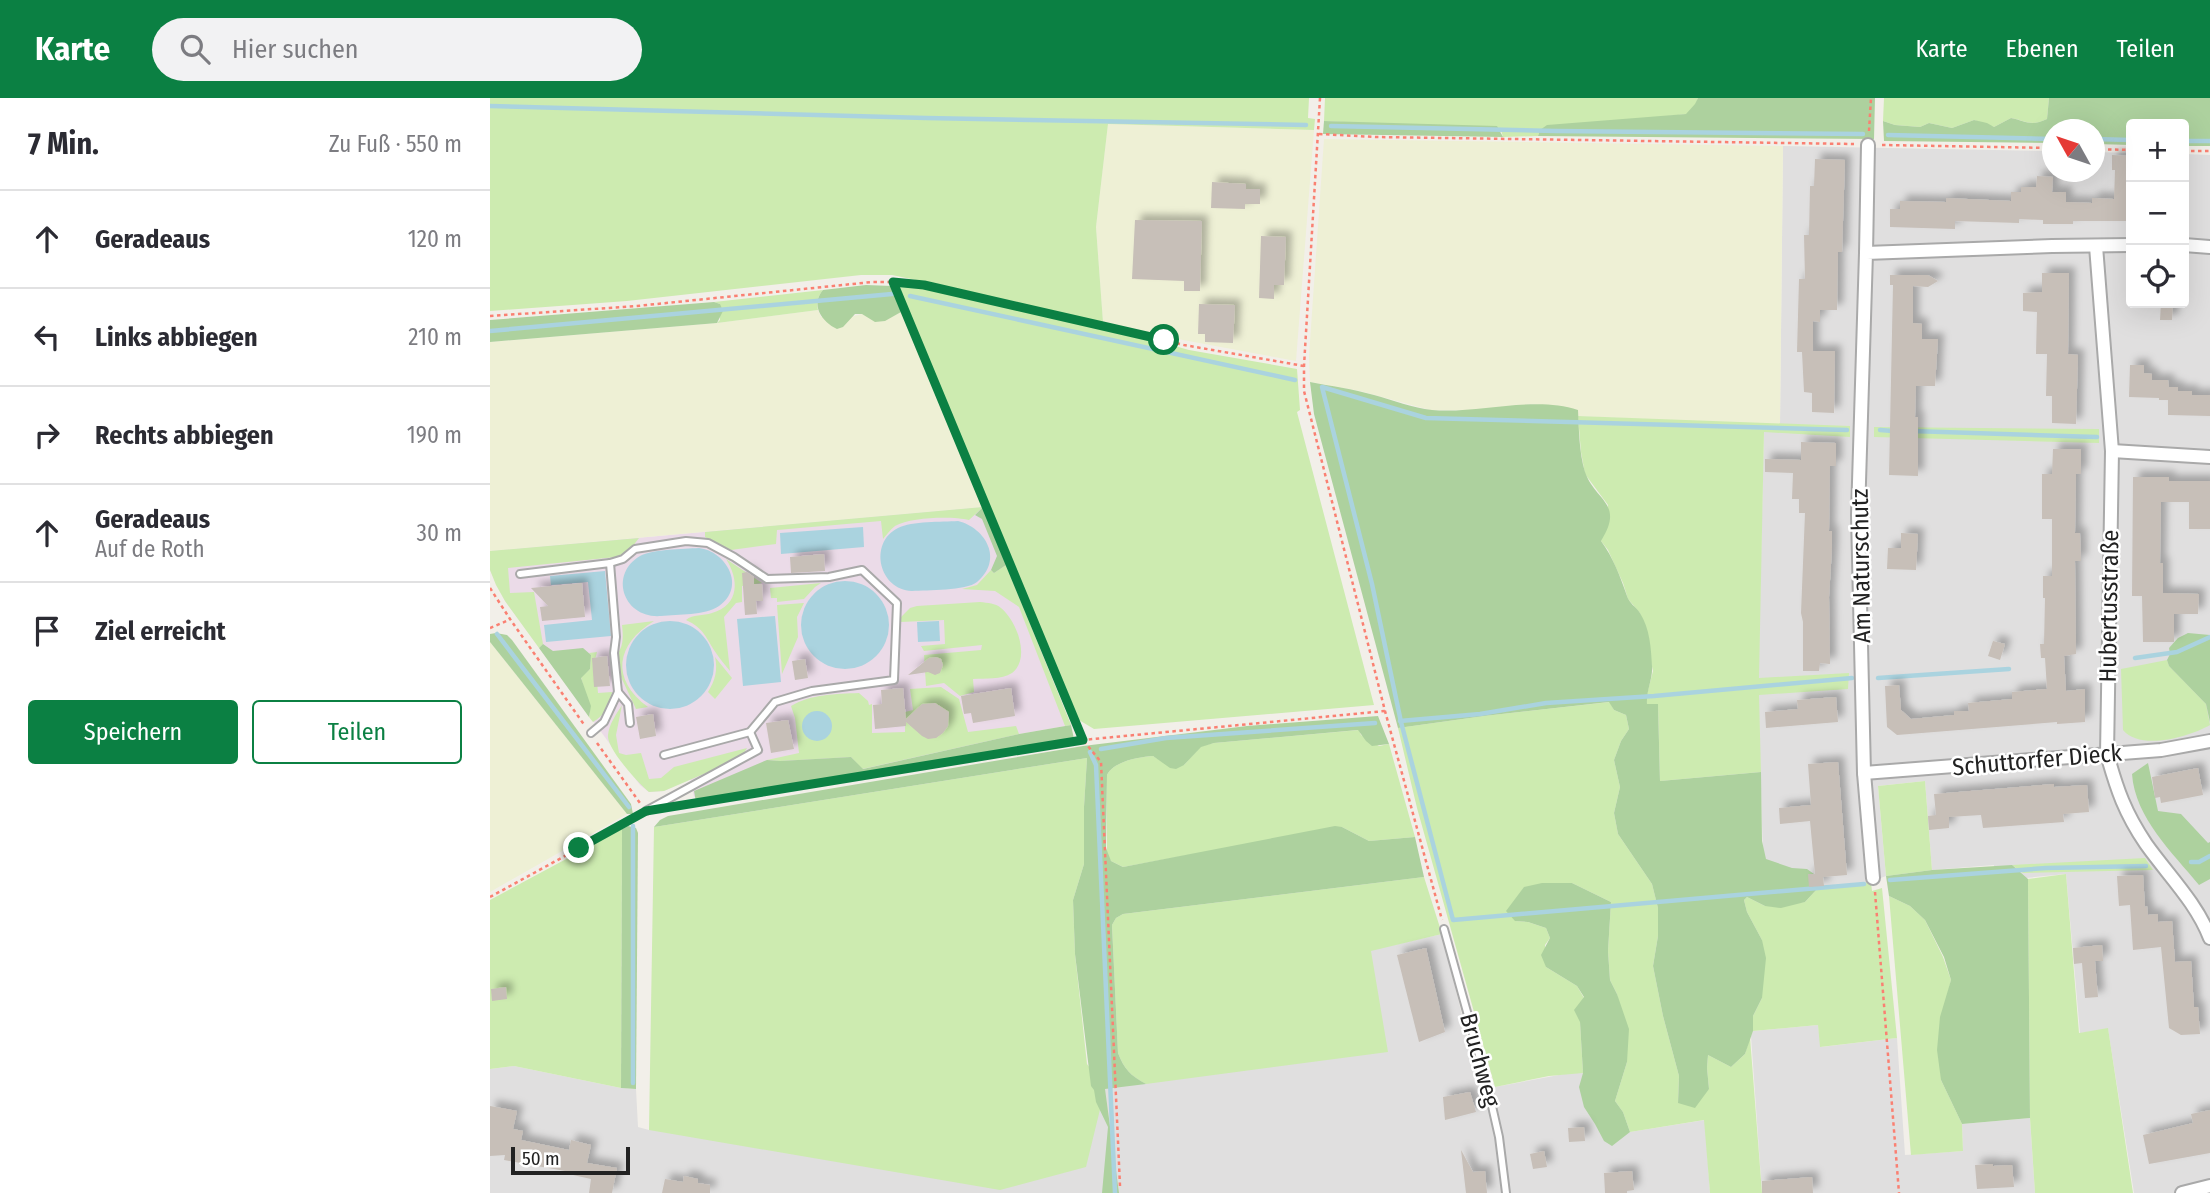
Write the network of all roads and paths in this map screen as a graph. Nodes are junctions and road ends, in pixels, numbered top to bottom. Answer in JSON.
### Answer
{"nodes":[{"id":1,"x":1320,"y":98,"type":"edge"},
{"id":2,"x":1871,"y":98,"type":"edge"},
{"id":3,"x":1319,"y":134,"type":"junction"},
{"id":4,"x":1868,"y":145,"type":"junction"},
{"id":5,"x":2042,"y":148,"type":"edge"},
{"id":6,"x":2105,"y":149,"type":"edge"},
{"id":7,"x":2126,"y":150,"type":"edge"},
{"id":8,"x":2189,"y":150,"type":"edge"},
{"id":9,"x":2210,"y":151,"type":"edge"},
{"id":10,"x":2126,"y":245,"type":"edge"},
{"id":11,"x":2189,"y":245,"type":"edge"},
{"id":12,"x":2096,"y":246,"type":"junction"},
{"id":13,"x":2210,"y":247,"type":"edge"},
{"id":14,"x":1866,"y":253,"type":"junction"},
{"id":15,"x":893,"y":282,"type":"junction"},
{"id":16,"x":490,"y":316,"type":"edge"},
{"id":17,"x":1304,"y":366,"type":"junction"},
{"id":18,"x":2112,"y":452,"type":"junction"},
{"id":19,"x":2210,"y":457,"type":"edge"},
{"id":20,"x":610,"y":563,"type":"junction"},
{"id":21,"x":520,"y":574,"type":"dead end"},
{"id":22,"x":490,"y":588,"type":"edge"},
{"id":23,"x":510,"y":619,"type":"junction"},
{"id":24,"x":490,"y":628,"type":"edge"},
{"id":25,"x":618,"y":692,"type":"junction"},
{"id":26,"x":1385,"y":711,"type":"junction"},
{"id":27,"x":630,"y":723,"type":"dead end"},
{"id":28,"x":750,"y":732,"type":"junction"},
{"id":29,"x":591,"y":733,"type":"junction"},
{"id":30,"x":1083,"y":740,"type":"junction"},
{"id":31,"x":2210,"y":741,"type":"edge"},
{"id":32,"x":2107,"y":754,"type":"junction"},
{"id":33,"x":664,"y":755,"type":"dead end"},
{"id":34,"x":1864,"y":774,"type":"junction"},
{"id":35,"x":673,"y":807,"type":"dead end"},
{"id":36,"x":646,"y":811,"type":"junction"},
{"id":37,"x":1873,"y":878,"type":"joint"},
{"id":38,"x":490,"y":897,"type":"edge"},
{"id":39,"x":1444,"y":929,"type":"joint"},
{"id":40,"x":2210,"y":938,"type":"edge"},
{"id":41,"x":1119,"y":1186,"type":"dead end"},
{"id":42,"x":2210,"y":1186,"type":"edge"},
{"id":43,"x":1506,"y":1193,"type":"edge"},
{"id":44,"x":1899,"y":1193,"type":"edge"},
{"id":45,"x":2182,"y":1193,"type":"edge"}],
"edges":[{"from":1,"to":3,"type":"path"},
{"from":2,"to":4,"type":"path"},
{"from":3,"to":4,"type":"path"},
{"from":3,"to":17,"type":"path"},
{"from":4,"to":5,"type":"path"},
{"from":4,"to":14,"type":"street","name":"Am Naturschutz"},
{"from":6,"to":7,"type":"path"},
{"from":8,"to":9,"type":"path"},
{"from":10,"to":12,"type":"street"},
{"from":11,"to":13,"type":"street"},
{"from":12,"to":14,"type":"street"},
{"from":12,"to":18,"type":"street","name":"Hubertusstraße"},
{"from":14,"to":34,"type":"street","name":"Am Naturschutz"},
{"from":15,"to":16,"type":"path"},
{"from":15,"to":17,"type":"path"},
{"from":15,"to":30,"type":"path"},
{"from":17,"to":26,"type":"path"},
{"from":18,"to":19,"type":"street"},
{"from":18,"to":32,"type":"street","name":"Hubertusstraße"},
{"from":20,"to":21,"type":"lane"},
{"from":20,"to":25,"type":"lane"},
{"from":20,"to":28,"type":"lane"},
{"from":22,"to":23,"type":"path"},
{"from":23,"to":24,"type":"path"},
{"from":23,"to":29,"type":"path"},
{"from":25,"to":27,"type":"lane"},
{"from":25,"to":29,"type":"lane"},
{"from":26,"to":30,"type":"path"},
{"from":26,"to":39,"type":"path"},
{"from":28,"to":33,"type":"lane"},
{"from":28,"to":36,"type":"lane"},
{"from":29,"to":36,"type":"path"},
{"from":30,"to":35,"type":"path"},
{"from":30,"to":41,"type":"path"},
{"from":31,"to":32,"type":"street","name":"Schuttorfer Dieck"},
{"from":32,"to":34,"type":"street","name":"Schuttorfer Dieck"},
{"from":32,"to":40,"type":"street","name":"Hubertusstraße"},
{"from":34,"to":37,"type":"street","name":"Am Naturschutz"},
{"from":36,"to":38,"type":"path"},
{"from":37,"to":44,"type":"path"},
{"from":39,"to":43,"type":"lane","name":"Bruchweg"},
{"from":42,"to":45,"type":"street"}]}
